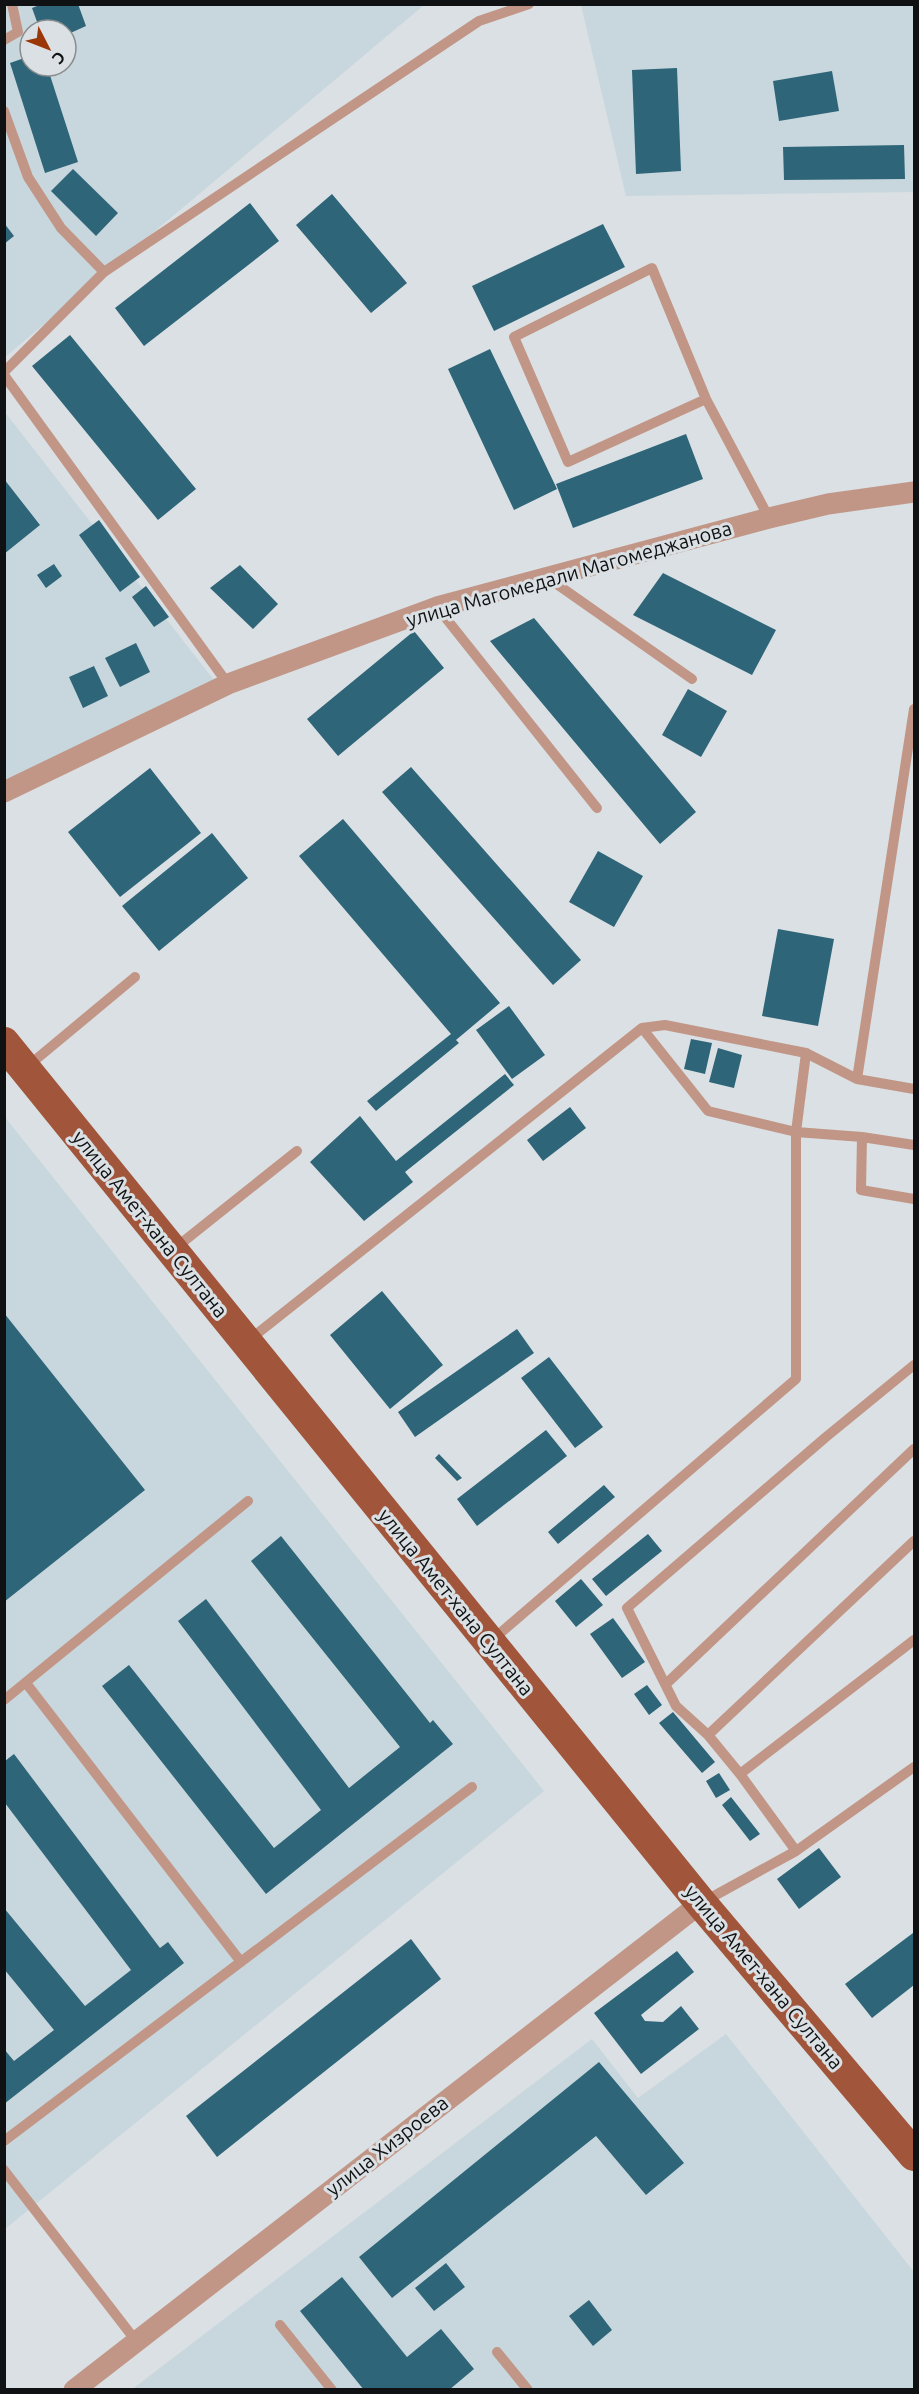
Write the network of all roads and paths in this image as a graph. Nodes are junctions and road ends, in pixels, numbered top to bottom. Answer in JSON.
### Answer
{"nodes":[{"id":1,"x":12,"y":4,"type":"edge"},
{"id":2,"x":530,"y":4,"type":"edge"},
{"id":3,"x":4,"y":40,"type":"edge"},
{"id":4,"x":4,"y":111,"type":"edge"},
{"id":5,"x":104,"y":272,"type":"junction"},
{"id":6,"x":4,"y":373,"type":"edge"},
{"id":7,"x":706,"y":399,"type":"junction"},
{"id":8,"x":915,"y":492,"type":"edge"},
{"id":9,"x":768,"y":518,"type":"junction"},
{"id":10,"x":548,"y":578,"type":"junction"},
{"id":11,"x":437,"y":607,"type":"junction"},
{"id":12,"x":692,"y":679,"type":"dead end"},
{"id":13,"x":228,"y":684,"type":"junction"},
{"id":14,"x":915,"y":709,"type":"edge"},
{"id":15,"x":4,"y":792,"type":"edge"},
{"id":16,"x":597,"y":808,"type":"dead end"},
{"id":17,"x":135,"y":977,"type":"dead end"},
{"id":18,"x":642,"y":1028,"type":"junction"},
{"id":19,"x":4,"y":1043,"type":"edge"},
{"id":20,"x":806,"y":1053,"type":"junction"},
{"id":21,"x":25,"y":1068,"type":"junction"},
{"id":22,"x":857,"y":1079,"type":"junction"},
{"id":23,"x":915,"y":1089,"type":"edge"},
{"id":24,"x":796,"y":1132,"type":"junction"},
{"id":25,"x":862,"y":1137,"type":"junction"},
{"id":26,"x":915,"y":1145,"type":"edge"},
{"id":27,"x":297,"y":1151,"type":"dead end"},
{"id":28,"x":915,"y":1199,"type":"edge"},
{"id":29,"x":172,"y":1251,"type":"junction"},
{"id":30,"x":246,"y":1343,"type":"junction"},
{"id":31,"x":915,"y":1365,"type":"edge"},
{"id":32,"x":915,"y":1449,"type":"edge"},
{"id":33,"x":248,"y":1501,"type":"dead end"},
{"id":34,"x":915,"y":1541,"type":"edge"},
{"id":35,"x":915,"y":1640,"type":"edge"},
{"id":36,"x":489,"y":1643,"type":"junction"},
{"id":37,"x":26,"y":1683,"type":"junction"},
{"id":38,"x":666,"y":1684,"type":"junction"},
{"id":39,"x":4,"y":1700,"type":"edge"},
{"id":40,"x":708,"y":1735,"type":"junction"},
{"id":41,"x":915,"y":1767,"type":"edge"},
{"id":42,"x":740,"y":1774,"type":"junction"},
{"id":43,"x":472,"y":1787,"type":"dead end"},
{"id":44,"x":796,"y":1851,"type":"junction"},
{"id":45,"x":701,"y":1903,"type":"junction"},
{"id":46,"x":241,"y":1962,"type":"junction"},
{"id":47,"x":4,"y":2141,"type":"edge"},
{"id":48,"x":915,"y":2155,"type":"edge"},
{"id":49,"x":4,"y":2170,"type":"edge"},
{"id":50,"x":280,"y":2325,"type":"dead end"},
{"id":51,"x":136,"y":2342,"type":"junction"},
{"id":52,"x":497,"y":2352,"type":"dead end"},
{"id":53,"x":82,"y":2387,"type":"edge"},
{"id":54,"x":332,"y":2390,"type":"edge"},
{"id":55,"x":528,"y":2390,"type":"edge"}],
"edges":[{"from":1,"to":3,"type":"lane"},
{"from":2,"to":5,"type":"lane"},
{"from":4,"to":5,"type":"lane"},
{"from":5,"to":6,"type":"lane"},
{"from":6,"to":13,"type":"lane"},
{"from":7,"to":7,"type":"lane"},
{"from":7,"to":9,"type":"lane"},
{"from":8,"to":9,"type":"street","name":"улица Магомедали Магомеджановa"},
{"from":9,"to":10,"type":"street","name":"улица Магомедали Магомеджановa"},
{"from":10,"to":11,"type":"street","name":"улица Магомедали Магомеджановa"},
{"from":10,"to":12,"type":"lane"},
{"from":11,"to":13,"type":"street","name":"улица Магомедали Магомеджановa"},
{"from":11,"to":16,"type":"lane"},
{"from":13,"to":15,"type":"street","name":"улица Магомедали Магомеджановa"},
{"from":14,"to":22,"type":"lane"},
{"from":17,"to":21,"type":"lane"},
{"from":18,"to":20,"type":"lane"},
{"from":18,"to":24,"type":"lane"},
{"from":18,"to":30,"type":"lane"},
{"from":19,"to":21,"type":"main road","name":"улица Амет-хана Султана"},
{"from":20,"to":22,"type":"lane"},
{"from":20,"to":24,"type":"lane"},
{"from":21,"to":29,"type":"main road","name":"улица Амет-хана Султана"},
{"from":22,"to":23,"type":"lane"},
{"from":24,"to":25,"type":"lane"},
{"from":24,"to":36,"type":"lane"},
{"from":25,"to":26,"type":"lane"},
{"from":25,"to":28,"type":"lane"},
{"from":27,"to":29,"type":"lane"},
{"from":29,"to":30,"type":"main road","name":"улица Амет-хана Султана"},
{"from":30,"to":36,"type":"main road","name":"улица Амет-хана Султана"},
{"from":31,"to":38,"type":"lane"},
{"from":32,"to":38,"type":"lane"},
{"from":33,"to":37,"type":"lane"},
{"from":34,"to":40,"type":"lane"},
{"from":35,"to":42,"type":"lane"},
{"from":36,"to":45,"type":"main road","name":"улица Амет-хана Султана"},
{"from":37,"to":39,"type":"lane"},
{"from":37,"to":46,"type":"lane"},
{"from":38,"to":40,"type":"lane"},
{"from":40,"to":42,"type":"lane"},
{"from":41,"to":44,"type":"lane"},
{"from":42,"to":44,"type":"lane"},
{"from":43,"to":46,"type":"lane"},
{"from":44,"to":45,"type":"lane"},
{"from":45,"to":48,"type":"main road","name":"улица Амет-хана Султана"},
{"from":45,"to":51,"type":"street","name":"улица Хизроева"},
{"from":46,"to":47,"type":"lane"},
{"from":49,"to":51,"type":"lane"},
{"from":50,"to":54,"type":"lane"},
{"from":51,"to":53,"type":"street","name":"улица Хизроева"},
{"from":52,"to":55,"type":"lane"}]}
